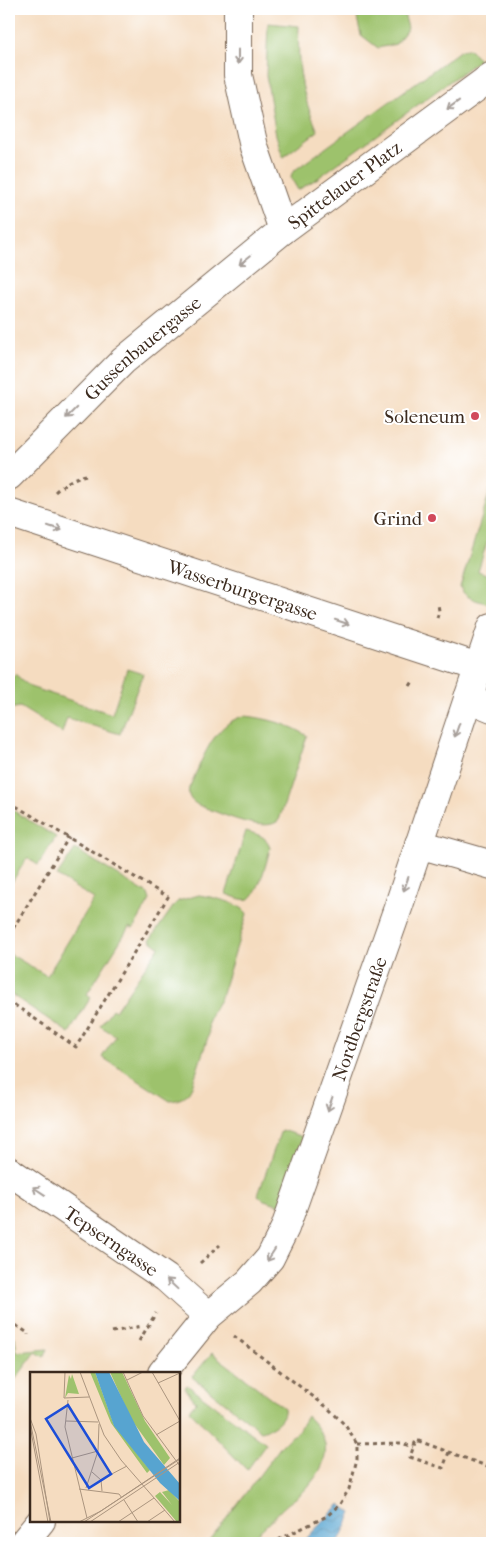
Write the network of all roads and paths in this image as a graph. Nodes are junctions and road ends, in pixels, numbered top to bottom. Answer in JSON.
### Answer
{"nodes":[{"id":1,"x":238,"y":9,"type":"edge"},
{"id":2,"x":492,"y":76,"type":"edge"},
{"id":3,"x":283,"y":230,"type":"junction"},
{"id":4,"x":9,"y":476,"type":"edge"},
{"id":5,"x":9,"y":513,"type":"edge"},
{"id":6,"x":492,"y":627,"type":"edge"},
{"id":7,"x":478,"y":667,"type":"junction"},
{"id":8,"x":480,"y":703,"type":"edge"},
{"id":9,"x":9,"y":802,"type":"edge"},
{"id":10,"x":69,"y":837,"type":"junction"},
{"id":11,"x":419,"y":844,"type":"junction"},
{"id":12,"x":492,"y":865,"type":"edge"},
{"id":13,"x":9,"y":935,"type":"edge"},
{"id":14,"x":9,"y":1001,"type":"edge"},
{"id":15,"x":9,"y":1171,"type":"edge"},
{"id":16,"x":208,"y":1316,"type":"junction"},
{"id":17,"x":9,"y":1321,"type":"edge"},
{"id":18,"x":142,"y":1326,"type":"dead end"},
{"id":19,"x":112,"y":1332,"type":"dead end"},
{"id":20,"x":28,"y":1335,"type":"dead end"},
{"id":21,"x":163,"y":1372,"type":"edge"},
{"id":22,"x":357,"y":1444,"type":"junction"},
{"id":23,"x":413,"y":1447,"type":"junction"},
{"id":24,"x":449,"y":1452,"type":"junction"},
{"id":25,"x":492,"y":1468,"type":"edge"},
{"id":26,"x":40,"y":1522,"type":"edge"},
{"id":27,"x":492,"y":1529,"type":"edge"},
{"id":28,"x":23,"y":1543,"type":"edge"},
{"id":29,"x":272,"y":1543,"type":"edge"},
{"id":30,"x":488,"y":1543,"type":"edge"}],
"edges":[{"from":1,"to":3,"type":"street","name":"Spittelauer Platz","one_way":true},
{"from":2,"to":3,"type":"street","name":"Spittelauer Platz","one_way":true},
{"from":3,"to":4,"type":"street","name":"Gussenbauergasse","one_way":true},
{"from":5,"to":7,"type":"street","name":"Wasserburgergasse","one_way":true},
{"from":6,"to":7,"type":"street","name":"Nordbergstraße"},
{"from":7,"to":8,"type":"street","name":"Nordbergstraße"},
{"from":8,"to":11,"type":"street","name":"Nordbergstraße","one_way":true},
{"from":9,"to":10,"type":"path"},
{"from":10,"to":13,"type":"path"},
{"from":10,"to":14,"type":"path"},
{"from":11,"to":12,"type":"street"},
{"from":11,"to":16,"type":"street","name":"Nordbergstraße","one_way":true},
{"from":16,"to":15,"type":"street","name":"Tepserngasse","one_way":true},
{"from":16,"to":21,"type":"street","name":"Nordbergstraße"},
{"from":16,"to":22,"type":"path"},
{"from":17,"to":20,"type":"path"},
{"from":18,"to":19,"type":"path"},
{"from":22,"to":23,"type":"path"},
{"from":22,"to":29,"type":"path"},
{"from":23,"to":24,"type":"path"},
{"from":23,"to":24,"type":"path"},
{"from":24,"to":25,"type":"path"},
{"from":26,"to":28,"type":"street"},
{"from":27,"to":30,"type":"path"}]}
